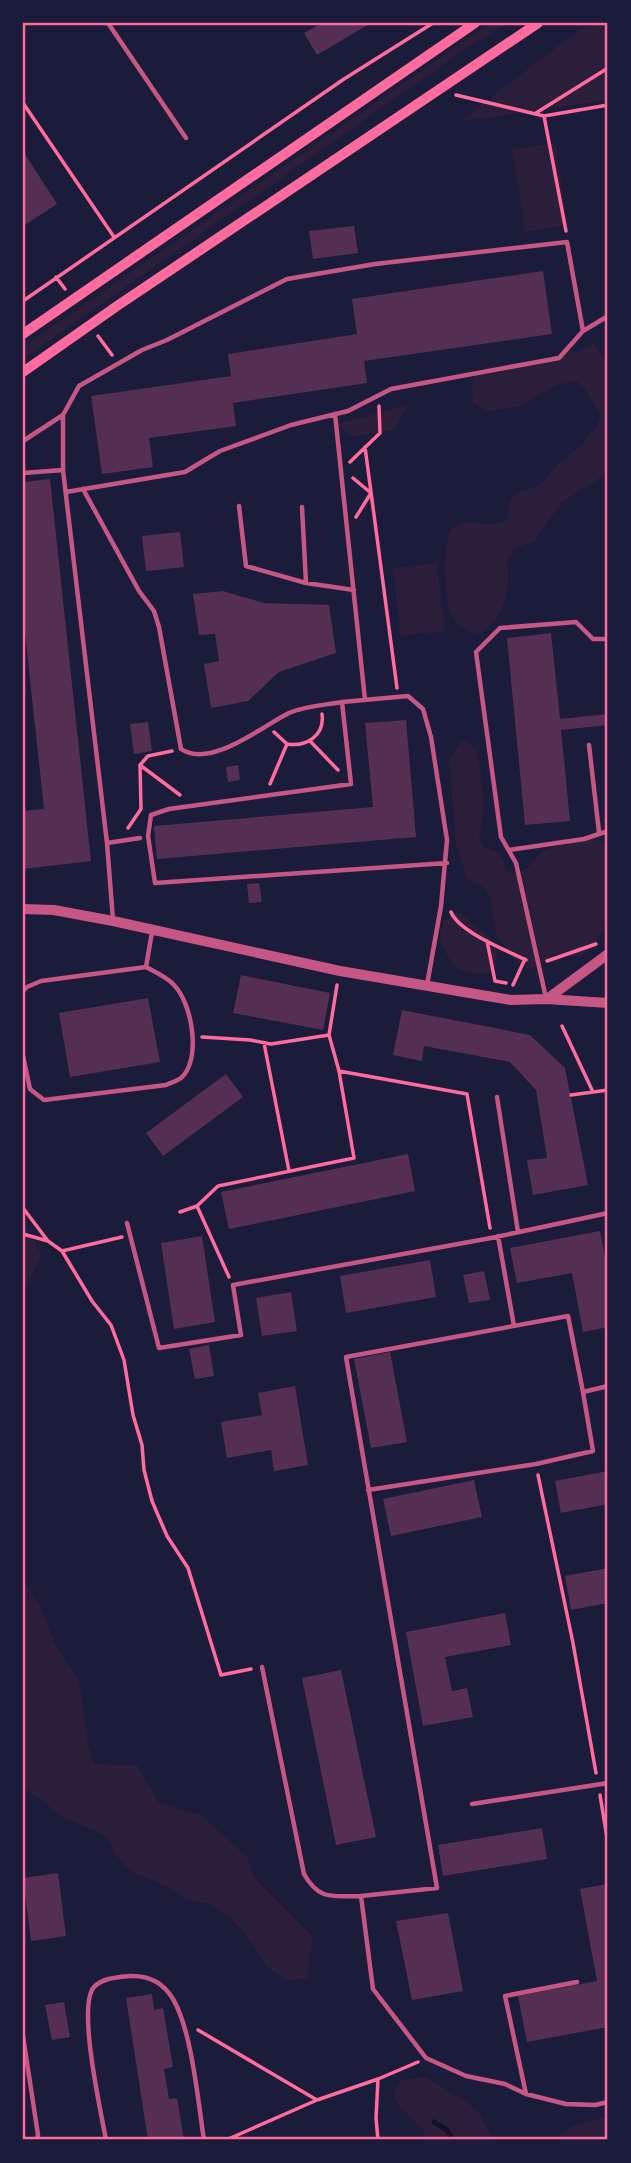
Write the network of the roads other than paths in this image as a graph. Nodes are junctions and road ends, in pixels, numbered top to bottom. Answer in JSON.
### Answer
{"nodes":[{"id":1,"x":108,"y":23,"type":"edge"},
{"id":2,"x":475,"y":23,"type":"edge"},
{"id":3,"x":538,"y":23,"type":"edge"},
{"id":4,"x":186,"y":138,"type":"dead end"},
{"id":5,"x":608,"y":316,"type":"edge"},
{"id":6,"x":583,"y":331,"type":"junction"},
{"id":7,"x":23,"y":334,"type":"edge"},
{"id":8,"x":23,"y":372,"type":"edge"},
{"id":9,"x":335,"y":414,"type":"junction"},
{"id":10,"x":63,"y":415,"type":"junction"},
{"id":11,"x":23,"y":441,"type":"edge"},
{"id":12,"x":63,"y":470,"type":"junction"},
{"id":13,"x":23,"y":473,"type":"edge"},
{"id":14,"x":83,"y":489,"type":"junction"},
{"id":15,"x":66,"y":492,"type":"junction"},
{"id":16,"x":239,"y":506,"type":"dead end"},
{"id":17,"x":302,"y":507,"type":"dead end"},
{"id":18,"x":306,"y":583,"type":"junction"},
{"id":19,"x":354,"y":590,"type":"junction"},
{"id":20,"x":608,"y":639,"type":"edge"},
{"id":21,"x":365,"y":700,"type":"junction"},
{"id":22,"x":342,"y":702,"type":"junction"},
{"id":23,"x":589,"y":745,"type":"dead end"},
{"id":24,"x":608,"y":831,"type":"edge"},
{"id":25,"x":599,"y":832,"type":"junction"},
{"id":26,"x":140,"y":838,"type":"dead end"},
{"id":27,"x":107,"y":843,"type":"junction"},
{"id":28,"x":509,"y":850,"type":"junction"},
{"id":29,"x":446,"y":863,"type":"junction"},
{"id":30,"x":23,"y":909,"type":"edge"},
{"id":31,"x":113,"y":921,"type":"junction"},
{"id":32,"x":152,"y":931,"type":"junction"},
{"id":33,"x":608,"y":954,"type":"edge"},
{"id":34,"x":146,"y":967,"type":"junction"},
{"id":35,"x":427,"y":986,"type":"junction"},
{"id":36,"x":23,"y":991,"type":"edge"},
{"id":37,"x":546,"y":999,"type":"junction"},
{"id":38,"x":608,"y":1003,"type":"edge"},
{"id":39,"x":23,"y":1056,"type":"edge"},
{"id":40,"x":497,"y":1097,"type":"dead end"},
{"id":41,"x":608,"y":1213,"type":"edge"},
{"id":42,"x":127,"y":1223,"type":"dead end"},
{"id":43,"x":518,"y":1232,"type":"junction"},
{"id":44,"x":498,"y":1236,"type":"junction"},
{"id":45,"x":514,"y":1326,"type":"junction"},
{"id":46,"x":608,"y":1386,"type":"edge"},
{"id":47,"x":583,"y":1392,"type":"junction"},
{"id":48,"x":368,"y":1490,"type":"junction"},
{"id":49,"x":262,"y":1667,"type":"road end"},
{"id":50,"x":608,"y":1783,"type":"edge"},
{"id":51,"x":472,"y":1804,"type":"dead end"},
{"id":52,"x":361,"y":1896,"type":"junction"},
{"id":53,"x":577,"y":1982,"type":"dead end"},
{"id":54,"x":23,"y":2036,"type":"edge"},
{"id":55,"x":526,"y":2094,"type":"junction"},
{"id":56,"x":608,"y":2102,"type":"edge"},
{"id":57,"x":37,"y":2140,"type":"edge"},
{"id":58,"x":106,"y":2140,"type":"edge"},
{"id":59,"x":204,"y":2140,"type":"edge"}],
"edges":[{"from":1,"to":4,"type":"lane"},
{"from":2,"to":7,"type":"main road"},
{"from":3,"to":8,"type":"main road"},
{"from":5,"to":6,"type":"lane"},
{"from":6,"to":9,"type":"lane"},
{"from":6,"to":10,"type":"lane"},
{"from":9,"to":14,"type":"lane"},
{"from":9,"to":19,"type":"lane"},
{"from":10,"to":11,"type":"lane"},
{"from":10,"to":12,"type":"lane"},
{"from":12,"to":13,"type":"lane"},
{"from":12,"to":15,"type":"lane"},
{"from":14,"to":15,"type":"lane"},
{"from":14,"to":22,"type":"lane"},
{"from":15,"to":27,"type":"lane"},
{"from":16,"to":18,"type":"lane"},
{"from":17,"to":18,"type":"lane"},
{"from":18,"to":19,"type":"lane"},
{"from":19,"to":21,"type":"lane"},
{"from":20,"to":28,"type":"lane"},
{"from":21,"to":22,"type":"lane"},
{"from":21,"to":29,"type":"lane"},
{"from":22,"to":29,"type":"lane"},
{"from":23,"to":25,"type":"lane"},
{"from":24,"to":25,"type":"lane"},
{"from":25,"to":28,"type":"lane"},
{"from":26,"to":27,"type":"lane"},
{"from":27,"to":31,"type":"lane"},
{"from":28,"to":37,"type":"lane"},
{"from":29,"to":35,"type":"lane"},
{"from":30,"to":31,"type":"street"},
{"from":31,"to":32,"type":"street"},
{"from":32,"to":34,"type":"lane"},
{"from":32,"to":35,"type":"street"},
{"from":33,"to":37,"type":"street"},
{"from":34,"to":36,"type":"lane"},
{"from":34,"to":39,"type":"lane"},
{"from":35,"to":37,"type":"street"},
{"from":37,"to":38,"type":"street"},
{"from":40,"to":43,"type":"lane"},
{"from":41,"to":43,"type":"lane"},
{"from":42,"to":44,"type":"lane"},
{"from":43,"to":44,"type":"lane"},
{"from":44,"to":45,"type":"lane"},
{"from":45,"to":47,"type":"lane"},
{"from":45,"to":48,"type":"lane"},
{"from":46,"to":47,"type":"lane"},
{"from":47,"to":48,"type":"lane"},
{"from":48,"to":52,"type":"lane"},
{"from":49,"to":52,"type":"lane"},
{"from":50,"to":51,"type":"lane"},
{"from":52,"to":55,"type":"lane"},
{"from":53,"to":55,"type":"lane"},
{"from":54,"to":57,"type":"lane"},
{"from":55,"to":56,"type":"lane"},
{"from":58,"to":59,"type":"lane"}]}
